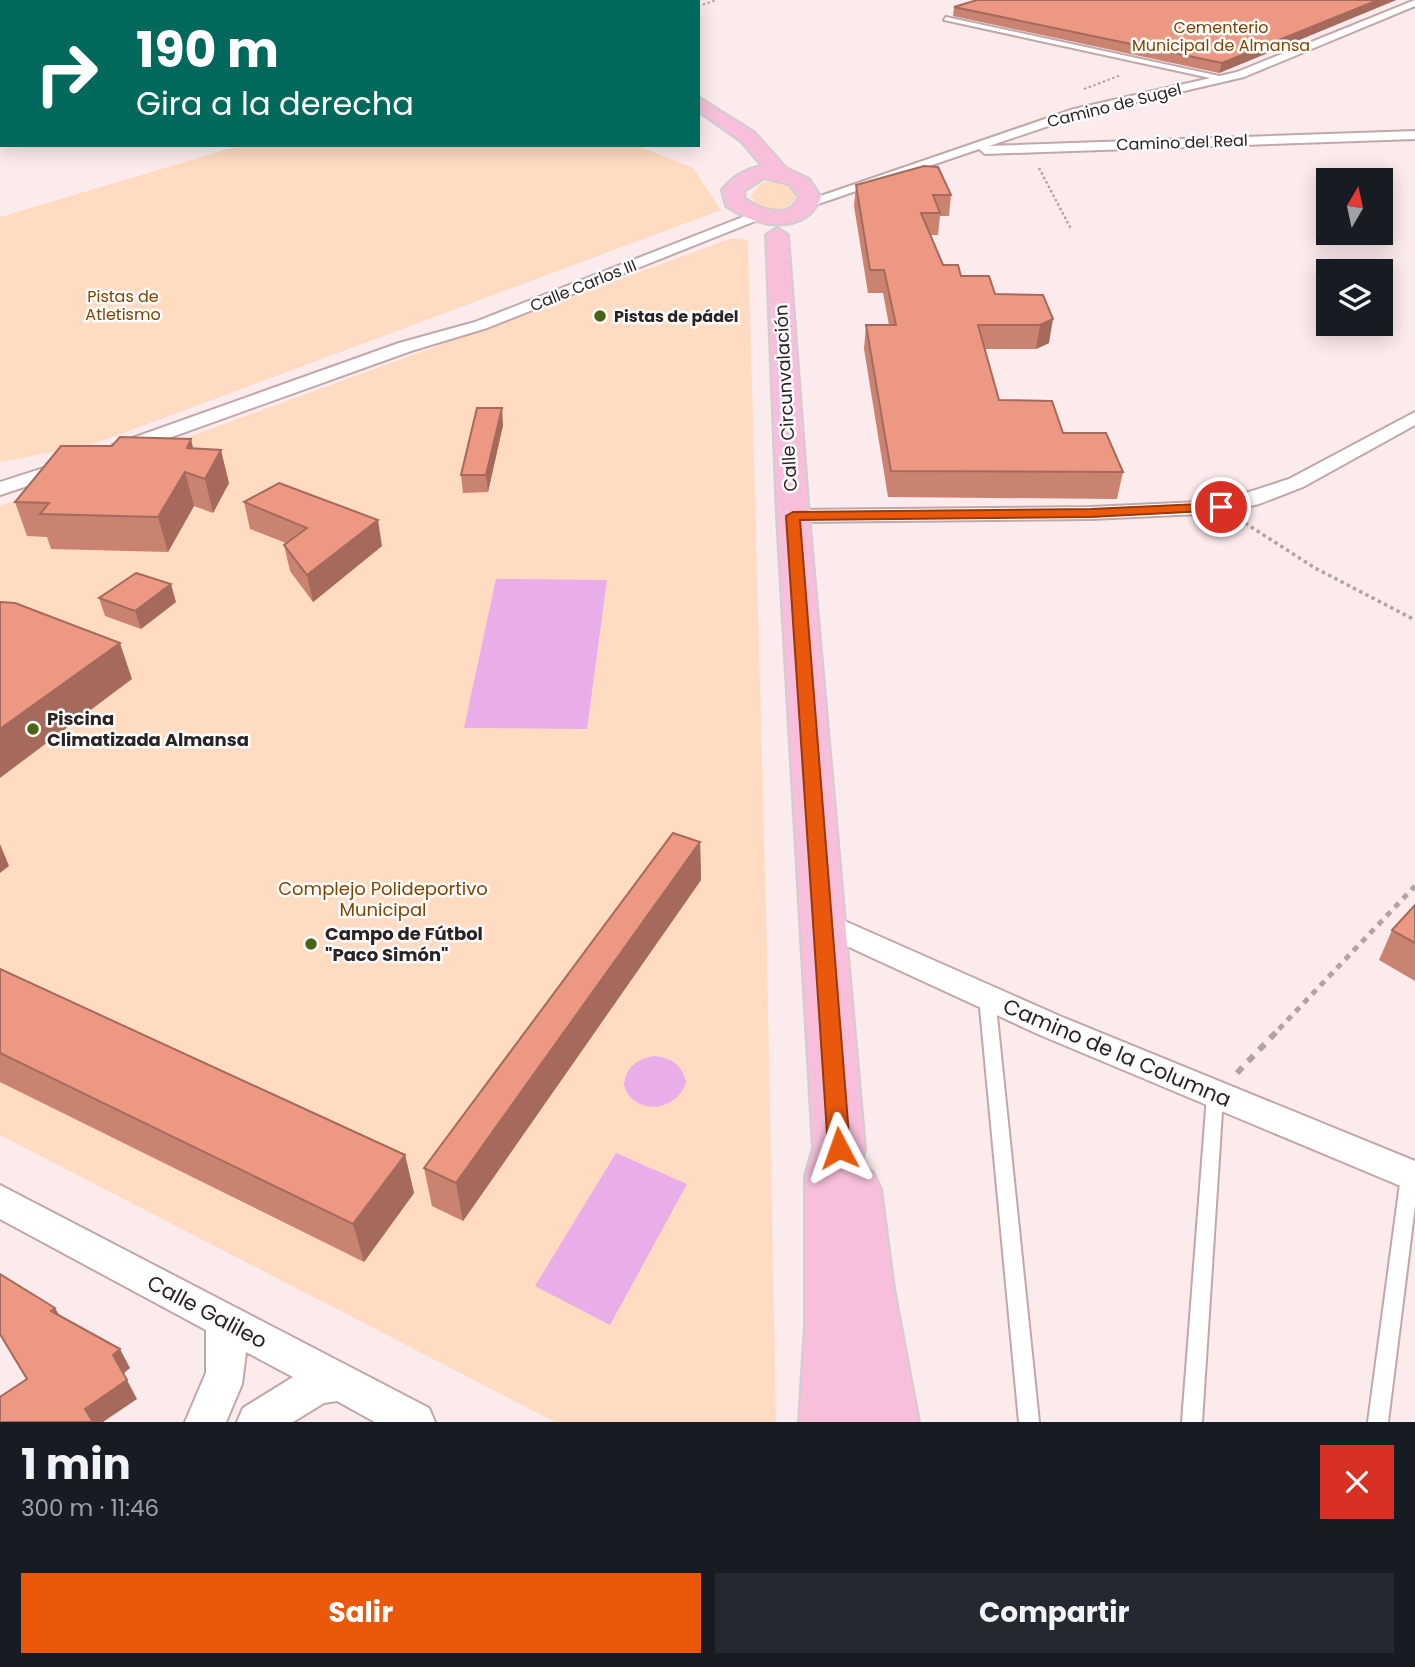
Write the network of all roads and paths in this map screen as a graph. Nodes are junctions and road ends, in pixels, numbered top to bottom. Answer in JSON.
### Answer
{"nodes":[{"id":1,"x":717,"y":0,"type":"edge"},
{"id":2,"x":1415,"y":3,"type":"edge"},
{"id":3,"x":700,"y":5,"type":"edge"},
{"id":4,"x":946,"y":19,"type":"dead end"},
{"id":5,"x":1224,"y":79,"type":"junction"},
{"id":6,"x":700,"y":103,"type":"edge"},
{"id":7,"x":1415,"y":135,"type":"edge"},
{"id":8,"x":1027,"y":148,"type":"junction"},
{"id":9,"x":948,"y":154,"type":"junction"},
{"id":10,"x":767,"y":165,"type":"junction"},
{"id":11,"x":775,"y":216,"type":"junction"},
{"id":12,"x":1071,"y":229,"type":"dead end"},
{"id":13,"x":1415,"y":418,"type":"edge"},
{"id":14,"x":99,"y":455,"type":"junction"},
{"id":15,"x":0,"y":476,"type":"edge"},
{"id":16,"x":0,"y":489,"type":"edge"},
{"id":17,"x":1221,"y":507,"type":"junction"},
{"id":18,"x":793,"y":516,"type":"junction"},
{"id":19,"x":1415,"y":620,"type":"edge"},
{"id":20,"x":1415,"y":886,"type":"edge"},
{"id":21,"x":822,"y":922,"type":"junction"},
{"id":22,"x":987,"y":996,"type":"junction"},
{"id":23,"x":1215,"y":1096,"type":"junction"},
{"id":24,"x":1413,"y":1176,"type":"edge"},
{"id":25,"x":0,"y":1201,"type":"edge"},
{"id":26,"x":223,"y":1320,"type":"junction"},
{"id":27,"x":338,"y":1382,"type":"junction"},
{"id":28,"x":845,"y":1421,"type":"edge"},
{"id":29,"x":205,"y":1422,"type":"edge"},
{"id":30,"x":257,"y":1422,"type":"edge"},
{"id":31,"x":415,"y":1422,"type":"edge"},
{"id":32,"x":1029,"y":1422,"type":"edge"},
{"id":33,"x":1192,"y":1422,"type":"edge"},
{"id":34,"x":1378,"y":1422,"type":"edge"}],
"edges":[{"from":1,"to":3,"type":"path"},
{"from":2,"to":5,"type":"street","name":"Camino de Sugel"},
{"from":4,"to":5,"type":"lane"},
{"from":5,"to":9,"type":"street","name":"Camino de Sugel"},
{"from":6,"to":10,"type":"main road"},
{"from":7,"to":8,"type":"street","name":"Camino del Real"},
{"from":8,"to":9,"type":"street","name":"Camino del Real"},
{"from":8,"to":12,"type":"path"},
{"from":9,"to":11,"type":"street","name":"Camino de Sugel"},
{"from":10,"to":11,"type":"main road"},
{"from":10,"to":11,"type":"main road"},
{"from":11,"to":14,"type":"street","name":"Calle Carlos III"},
{"from":11,"to":18,"type":"main road","name":"Calle Circunvalación"},
{"from":13,"to":17,"type":"street"},
{"from":14,"to":15,"type":"street","name":"Calle Carlos III"},
{"from":14,"to":16,"type":"street","name":"Calle Carlos III"},
{"from":17,"to":18,"type":"street"},
{"from":17,"to":19,"type":"path"},
{"from":18,"to":21,"type":"main road","name":"Calle Circunvalación"},
{"from":20,"to":23,"type":"path"},
{"from":21,"to":22,"type":"street","name":"Camino de la Columna"},
{"from":21,"to":28,"type":"main road","name":"Calle Circunvalación"},
{"from":22,"to":23,"type":"street","name":"Camino de la Columna"},
{"from":22,"to":32,"type":"lane"},
{"from":23,"to":24,"type":"street","name":"Camino de la Columna"},
{"from":23,"to":33,"type":"lane"},
{"from":24,"to":34,"type":"lane"},
{"from":25,"to":26,"type":"street","name":"Calle Galileo"},
{"from":26,"to":27,"type":"street","name":"Calle Galileo"},
{"from":26,"to":29,"type":"street"},
{"from":27,"to":30,"type":"street"},
{"from":27,"to":31,"type":"street","name":"Calle Galileo"}]}
